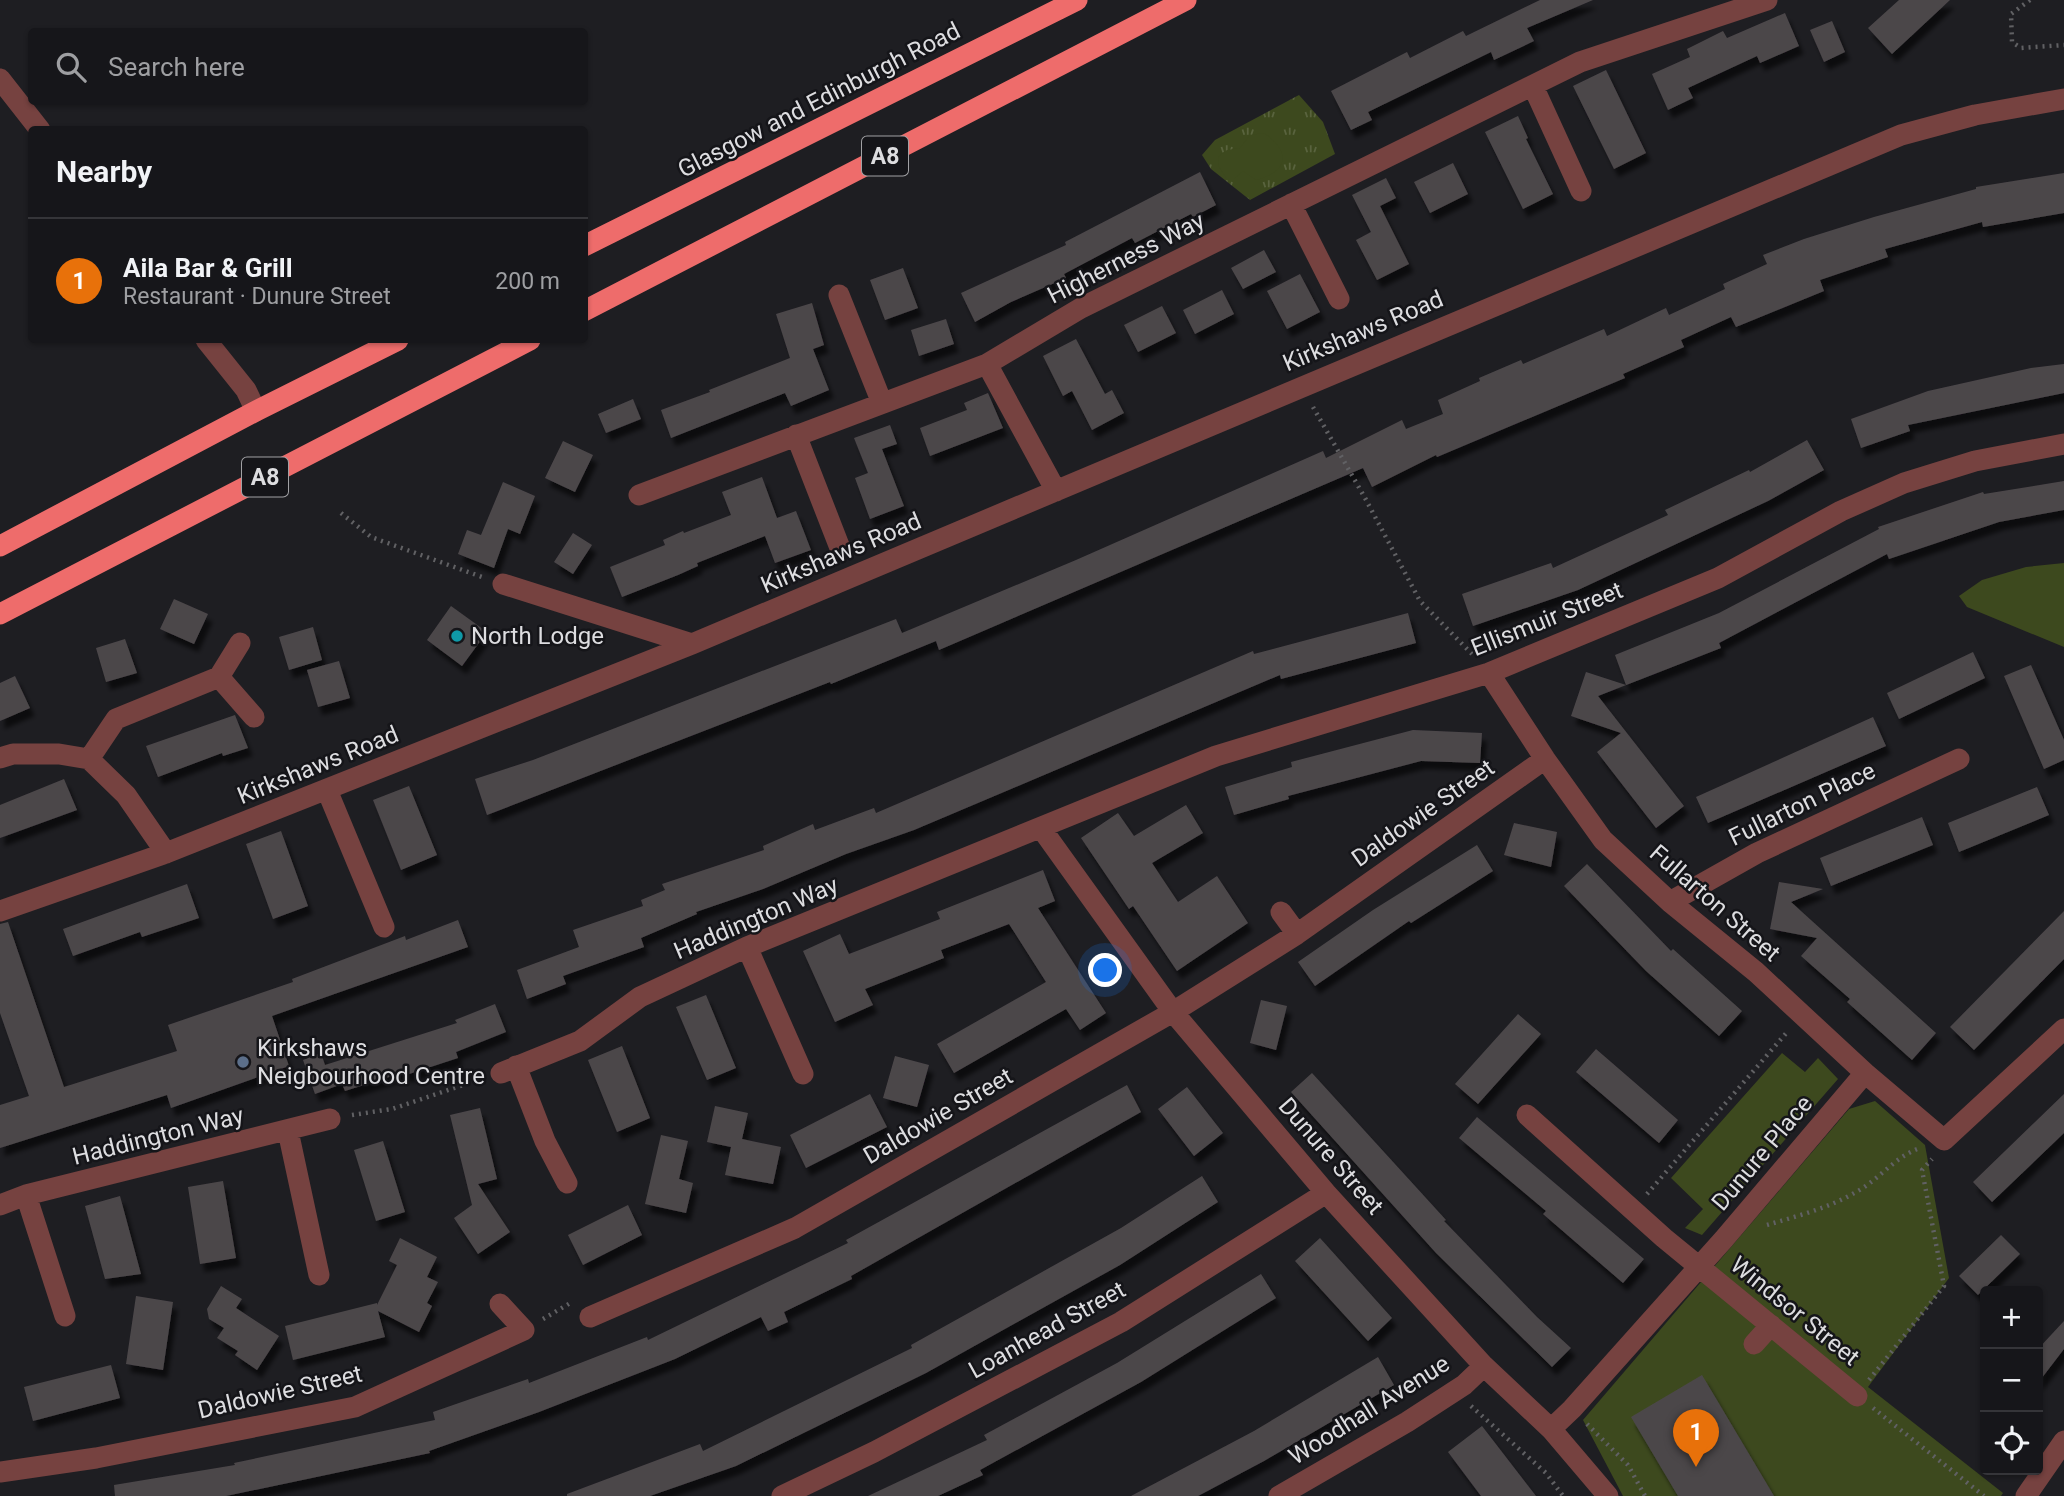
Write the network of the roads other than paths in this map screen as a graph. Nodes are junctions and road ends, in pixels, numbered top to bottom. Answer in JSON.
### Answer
{"nodes":[{"id":1,"x":1077,"y":0,"type":"edge"},
{"id":2,"x":1186,"y":0,"type":"edge"},
{"id":3,"x":1767,"y":0,"type":"edge"},
{"id":4,"x":0,"y":79,"type":"edge"},
{"id":5,"x":1533,"y":86,"type":"junction"},
{"id":6,"x":2064,"y":99,"type":"edge"},
{"id":7,"x":37,"y":126,"type":"edge"},
{"id":8,"x":1581,"y":191,"type":"dead end"},
{"id":9,"x":1291,"y":204,"type":"junction"},
{"id":10,"x":588,"y":244,"type":"edge"},
{"id":11,"x":839,"y":295,"type":"dead end"},
{"id":12,"x":1339,"y":299,"type":"dead end"},
{"id":13,"x":588,"y":310,"type":"edge"},
{"id":14,"x":208,"y":343,"type":"edge"},
{"id":15,"x":392,"y":343,"type":"edge"},
{"id":16,"x":524,"y":343,"type":"edge"},
{"id":17,"x":987,"y":364,"type":"junction"},
{"id":18,"x":882,"y":402,"type":"junction"},
{"id":19,"x":256,"y":411,"type":"junction"},
{"id":20,"x":796,"y":435,"type":"junction"},
{"id":21,"x":2064,"y":444,"type":"edge"},
{"id":22,"x":1056,"y":491,"type":"junction"},
{"id":23,"x":639,"y":495,"type":"dead end"},
{"id":24,"x":0,"y":546,"type":"edge"},
{"id":25,"x":840,"y":548,"type":"dead end"},
{"id":26,"x":503,"y":584,"type":"road end"},
{"id":27,"x":0,"y":614,"type":"edge"},
{"id":28,"x":240,"y":643,"type":"dead end"},
{"id":29,"x":692,"y":644,"type":"junction"},
{"id":30,"x":1489,"y":673,"type":"junction"},
{"id":31,"x":219,"y":677,"type":"junction"},
{"id":32,"x":254,"y":717,"type":"dead end"},
{"id":33,"x":0,"y":758,"type":"edge"},
{"id":34,"x":89,"y":759,"type":"junction"},
{"id":35,"x":1545,"y":759,"type":"junction"},
{"id":36,"x":1959,"y":759,"type":"dead end"},
{"id":37,"x":327,"y":790,"type":"junction"},
{"id":38,"x":1041,"y":828,"type":"junction"},
{"id":39,"x":166,"y":853,"type":"junction"},
{"id":40,"x":1670,"y":902,"type":"junction"},
{"id":41,"x":0,"y":911,"type":"edge"},
{"id":42,"x":1281,"y":912,"type":"dead end"},
{"id":43,"x":384,"y":927,"type":"dead end"},
{"id":44,"x":1297,"y":934,"type":"junction"},
{"id":45,"x":747,"y":947,"type":"junction"},
{"id":46,"x":1174,"y":1012,"type":"junction"},
{"id":47,"x":2064,"y":1029,"type":"edge"},
{"id":48,"x":1865,"y":1073,"type":"junction"},
{"id":49,"x":803,"y":1074,"type":"dead end"},
{"id":50,"x":1528,"y":1115,"type":"dead end"},
{"id":51,"x":330,"y":1119,"type":"road end"},
{"id":52,"x":288,"y":1130,"type":"junction"},
{"id":53,"x":567,"y":1183,"type":"dead end"},
{"id":54,"x":1326,"y":1193,"type":"junction"},
{"id":55,"x":26,"y":1195,"type":"junction"},
{"id":56,"x":0,"y":1205,"type":"edge"},
{"id":57,"x":1699,"y":1267,"type":"junction"},
{"id":58,"x":319,"y":1275,"type":"dead end"},
{"id":59,"x":500,"y":1304,"type":"dead end"},
{"id":60,"x":65,"y":1316,"type":"dead end"},
{"id":61,"x":590,"y":1317,"type":"road end"},
{"id":62,"x":1771,"y":1325,"type":"junction"},
{"id":63,"x":1754,"y":1344,"type":"dead end"},
{"id":64,"x":1484,"y":1366,"type":"junction"},
{"id":65,"x":1857,"y":1396,"type":"road end"},
{"id":66,"x":1551,"y":1429,"type":"junction"},
{"id":67,"x":2064,"y":1441,"type":"edge"},
{"id":68,"x":0,"y":1472,"type":"edge"},
{"id":69,"x":782,"y":1496,"type":"edge"},
{"id":70,"x":1279,"y":1496,"type":"edge"},
{"id":71,"x":1608,"y":1496,"type":"edge"},
{"id":72,"x":2026,"y":1496,"type":"edge"}],
"edges":[{"from":1,"to":10,"type":"highway","name":"Glasgow and Edinburgh Road","number":"A8"},
{"from":2,"to":13,"type":"highway","number":"A8"},
{"from":3,"to":5,"type":"street","name":"Higherness Way"},
{"from":4,"to":7,"type":"street"},
{"from":5,"to":8,"type":"street"},
{"from":5,"to":9,"type":"street","name":"Higherness Way"},
{"from":6,"to":22,"type":"street","name":"Kirkshaws Road"},
{"from":9,"to":12,"type":"street"},
{"from":9,"to":17,"type":"street","name":"Higherness Way"},
{"from":11,"to":18,"type":"street"},
{"from":14,"to":19,"type":"street"},
{"from":15,"to":19,"type":"highway","number":"A8"},
{"from":16,"to":27,"type":"highway","number":"A8"},
{"from":17,"to":18,"type":"street","name":"Higherness Way"},
{"from":17,"to":22,"type":"street"},
{"from":18,"to":20,"type":"street","name":"Higherness Way"},
{"from":19,"to":24,"type":"highway","number":"A8"},
{"from":20,"to":23,"type":"street","name":"Higherness Way"},
{"from":20,"to":25,"type":"street"},
{"from":21,"to":30,"type":"street","name":"Ellismuir Street"},
{"from":22,"to":29,"type":"street","name":"Kirkshaws Road"},
{"from":26,"to":29,"type":"street"},
{"from":28,"to":31,"type":"street"},
{"from":29,"to":37,"type":"street","name":"Kirkshaws Road"},
{"from":30,"to":35,"type":"street","name":"Fullarton Street"},
{"from":30,"to":38,"type":"street","name":"Ellismuir Street"},
{"from":31,"to":32,"type":"street"},
{"from":31,"to":34,"type":"street"},
{"from":33,"to":34,"type":"street"},
{"from":34,"to":39,"type":"street"},
{"from":35,"to":40,"type":"street","name":"Fullarton Street"},
{"from":35,"to":44,"type":"street","name":"Daldowie Street"},
{"from":36,"to":40,"type":"street","name":"Fullarton Place"},
{"from":37,"to":39,"type":"street","name":"Kirkshaws Road"},
{"from":37,"to":43,"type":"street"},
{"from":38,"to":45,"type":"street","name":"Haddington Way"},
{"from":38,"to":46,"type":"street","name":"Dunure Street"},
{"from":39,"to":41,"type":"street","name":"Kirkshaws Road"},
{"from":40,"to":48,"type":"street","name":"Fullarton Street"},
{"from":42,"to":44,"type":"street"},
{"from":44,"to":46,"type":"street","name":"Daldowie Street"},
{"from":45,"to":49,"type":"street"},
{"from":45,"to":53,"type":"street","name":"Haddington Way"},
{"from":46,"to":54,"type":"street","name":"Dunure Street"},
{"from":46,"to":61,"type":"street","name":"Daldowie Street"},
{"from":47,"to":48,"type":"street","name":"Fullarton Street"},
{"from":48,"to":57,"type":"street","name":"Dunure Place"},
{"from":50,"to":57,"type":"street"},
{"from":51,"to":52,"type":"street","name":"Haddington Way"},
{"from":52,"to":55,"type":"street","name":"Haddington Way"},
{"from":52,"to":58,"type":"street"},
{"from":54,"to":64,"type":"street","name":"Dunure Street"},
{"from":54,"to":69,"type":"street","name":"Loanhead Street"},
{"from":55,"to":56,"type":"street","name":"Haddington Way"},
{"from":55,"to":60,"type":"street"},
{"from":57,"to":62,"type":"street","name":"Windsor Street"},
{"from":57,"to":66,"type":"street","name":"Dunure Place"},
{"from":59,"to":68,"type":"street","name":"Daldowie Street"},
{"from":62,"to":63,"type":"street"},
{"from":62,"to":65,"type":"street","name":"Windsor Street"},
{"from":64,"to":66,"type":"street","name":"Dunure Street"},
{"from":64,"to":70,"type":"street","name":"Woodhall Avenue"},
{"from":66,"to":71,"type":"street","name":"Dunure Street"},
{"from":67,"to":72,"type":"street"}]}
